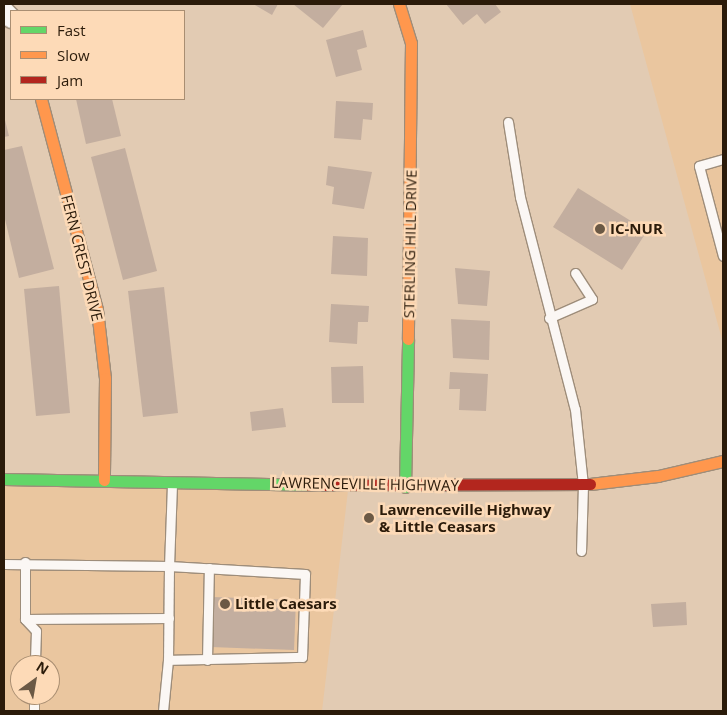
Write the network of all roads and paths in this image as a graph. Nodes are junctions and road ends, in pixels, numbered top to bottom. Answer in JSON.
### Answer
{"nodes":[{"id":1,"x":399,"y":4,"type":"edge"},
{"id":2,"x":41,"y":100,"type":"edge"},
{"id":3,"x":508,"y":122,"type":"dead end"},
{"id":4,"x":723,"y":159,"type":"edge"},
{"id":5,"x":723,"y":256,"type":"edge"},
{"id":6,"x":575,"y":273,"type":"dead end"},
{"id":7,"x":549,"y":318,"type":"junction"},
{"id":8,"x":723,"y":461,"type":"edge"},
{"id":9,"x":4,"y":478,"type":"edge"},
{"id":10,"x":104,"y":480,"type":"junction"},
{"id":11,"x":172,"y":481,"type":"junction"},
{"id":12,"x":583,"y":485,"type":"junction"},
{"id":13,"x":405,"y":487,"type":"junction"},
{"id":14,"x":581,"y":551,"type":"dead end"},
{"id":15,"x":25,"y":562,"type":"junction"},
{"id":16,"x":4,"y":564,"type":"edge"},
{"id":17,"x":170,"y":566,"type":"junction"},
{"id":18,"x":208,"y":568,"type":"junction"},
{"id":19,"x":169,"y":618,"type":"junction"},
{"id":20,"x":25,"y":619,"type":"junction"},
{"id":21,"x":35,"y":655,"type":"edge"},
{"id":22,"x":168,"y":660,"type":"junction"},
{"id":23,"x":207,"y":660,"type":"junction"},
{"id":24,"x":163,"y":711,"type":"edge"}],
"edges":[{"from":1,"to":13,"type":"street","name":"STERLING HILL DRIVE"},
{"from":2,"to":10,"type":"street","name":"FERN CREST DRIVE"},
{"from":3,"to":7,"type":"lane"},
{"from":4,"to":5,"type":"lane"},
{"from":6,"to":7,"type":"lane"},
{"from":7,"to":12,"type":"lane"},
{"from":8,"to":12,"type":"street","name":"LAWRENCEVILLE HIGHWAY"},
{"from":9,"to":10,"type":"street","name":"LAWRENCEVILLE HIGHWAY"},
{"from":10,"to":11,"type":"street","name":"LAWRENCEVILLE HIGHWAY"},
{"from":11,"to":13,"type":"street","name":"LAWRENCEVILLE HIGHWAY"},
{"from":11,"to":17,"type":"lane"},
{"from":12,"to":13,"type":"street","name":"LAWRENCEVILLE HIGHWAY"},
{"from":12,"to":14,"type":"lane"},
{"from":15,"to":16,"type":"lane"},
{"from":15,"to":17,"type":"lane"},
{"from":15,"to":20,"type":"lane"},
{"from":17,"to":18,"type":"lane"},
{"from":17,"to":19,"type":"lane"},
{"from":18,"to":23,"type":"lane"},
{"from":18,"to":23,"type":"lane"},
{"from":19,"to":20,"type":"lane"},
{"from":19,"to":22,"type":"lane"},
{"from":20,"to":21,"type":"lane"},
{"from":22,"to":23,"type":"lane"},
{"from":22,"to":24,"type":"lane"}]}
